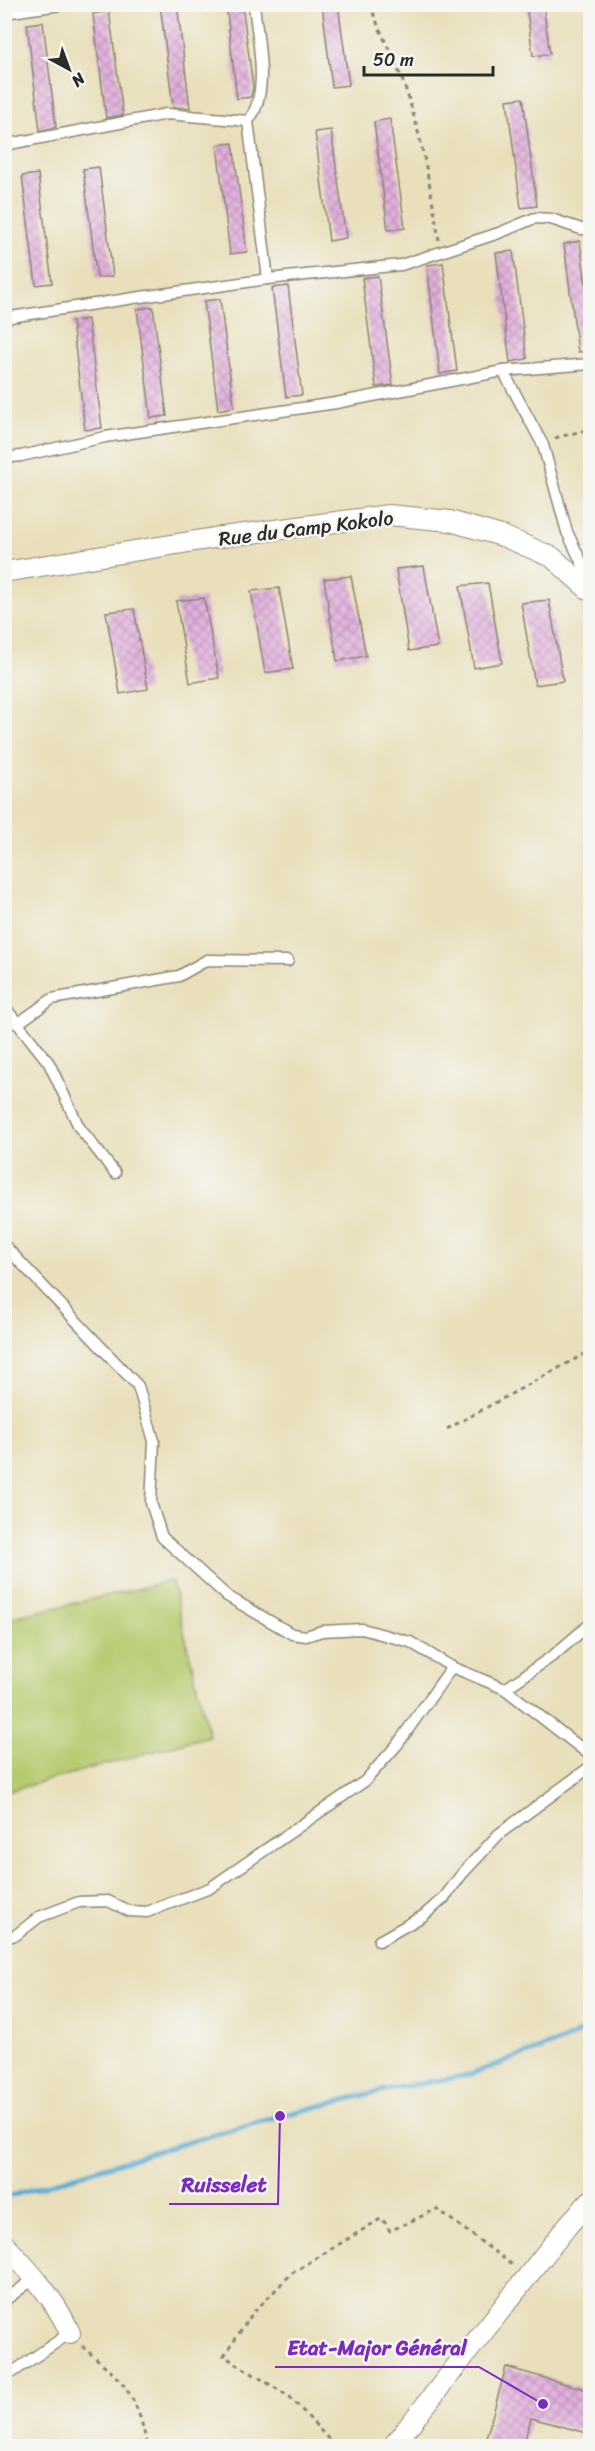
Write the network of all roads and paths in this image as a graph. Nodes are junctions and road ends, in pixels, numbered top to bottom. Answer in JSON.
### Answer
{"nodes":[{"id":1,"x":67,"y":4,"type":"edge"},
{"id":2,"x":254,"y":4,"type":"edge"},
{"id":3,"x":370,"y":4,"type":"edge"},
{"id":4,"x":4,"y":13,"type":"edge"},
{"id":5,"x":248,"y":121,"type":"junction"},
{"id":6,"x":4,"y":145,"type":"edge"},
{"id":7,"x":591,"y":229,"type":"edge"},
{"id":8,"x":441,"y":251,"type":"junction"},
{"id":9,"x":268,"y":279,"type":"junction"},
{"id":10,"x":4,"y":318,"type":"edge"},
{"id":11,"x":591,"y":364,"type":"edge"},
{"id":12,"x":503,"y":371,"type":"junction"},
{"id":13,"x":591,"y":429,"type":"edge"},
{"id":14,"x":543,"y":445,"type":"junction"},
{"id":15,"x":4,"y":458,"type":"edge"},
{"id":16,"x":4,"y":572,"type":"edge"},
{"id":17,"x":591,"y":580,"type":"edge"},
{"id":18,"x":591,"y":591,"type":"edge"},
{"id":19,"x":288,"y":961,"type":"dead end"},
{"id":20,"x":4,"y":1006,"type":"edge"},
{"id":21,"x":16,"y":1024,"type":"junction"},
{"id":22,"x":115,"y":1173,"type":"dead end"},
{"id":23,"x":4,"y":1245,"type":"edge"},
{"id":24,"x":591,"y":1351,"type":"edge"},
{"id":25,"x":447,"y":1429,"type":"dead end"},
{"id":26,"x":591,"y":1624,"type":"edge"},
{"id":27,"x":452,"y":1667,"type":"junction"},
{"id":28,"x":505,"y":1689,"type":"junction"},
{"id":29,"x":591,"y":1755,"type":"edge"},
{"id":30,"x":591,"y":1767,"type":"edge"},
{"id":31,"x":4,"y":1938,"type":"edge"},
{"id":32,"x":379,"y":1941,"type":"dead end"},
{"id":33,"x":591,"y":2201,"type":"edge"},
{"id":34,"x":4,"y":2244,"type":"edge"},
{"id":35,"x":519,"y":2270,"type":"dead end"},
{"id":36,"x":35,"y":2278,"type":"junction"},
{"id":37,"x":4,"y":2301,"type":"edge"},
{"id":38,"x":70,"y":2333,"type":"junction"},
{"id":39,"x":4,"y":2378,"type":"edge"},
{"id":40,"x":147,"y":2446,"type":"edge"},
{"id":41,"x":335,"y":2446,"type":"edge"},
{"id":42,"x":393,"y":2446,"type":"edge"}],
"edges":[{"from":1,"to":4,"type":"lane"},
{"from":2,"to":5,"type":"lane"},
{"from":3,"to":8,"type":"path"},
{"from":5,"to":6,"type":"lane"},
{"from":5,"to":9,"type":"lane"},
{"from":7,"to":8,"type":"lane"},
{"from":8,"to":9,"type":"lane"},
{"from":9,"to":10,"type":"lane"},
{"from":11,"to":12,"type":"lane"},
{"from":12,"to":14,"type":"lane"},
{"from":12,"to":15,"type":"lane"},
{"from":13,"to":14,"type":"path"},
{"from":14,"to":17,"type":"lane"},
{"from":16,"to":18,"type":"street","name":"Rue du Camp Kokolo"},
{"from":19,"to":21,"type":"lane"},
{"from":20,"to":21,"type":"lane"},
{"from":21,"to":22,"type":"lane"},
{"from":23,"to":27,"type":"lane"},
{"from":24,"to":25,"type":"path"},
{"from":26,"to":28,"type":"lane"},
{"from":27,"to":28,"type":"lane"},
{"from":27,"to":31,"type":"lane"},
{"from":28,"to":29,"type":"lane"},
{"from":30,"to":32,"type":"lane"},
{"from":33,"to":42,"type":"street"},
{"from":34,"to":36,"type":"street"},
{"from":35,"to":41,"type":"path"},
{"from":36,"to":37,"type":"lane"},
{"from":36,"to":38,"type":"street"},
{"from":38,"to":39,"type":"lane"},
{"from":38,"to":40,"type":"path"}]}
